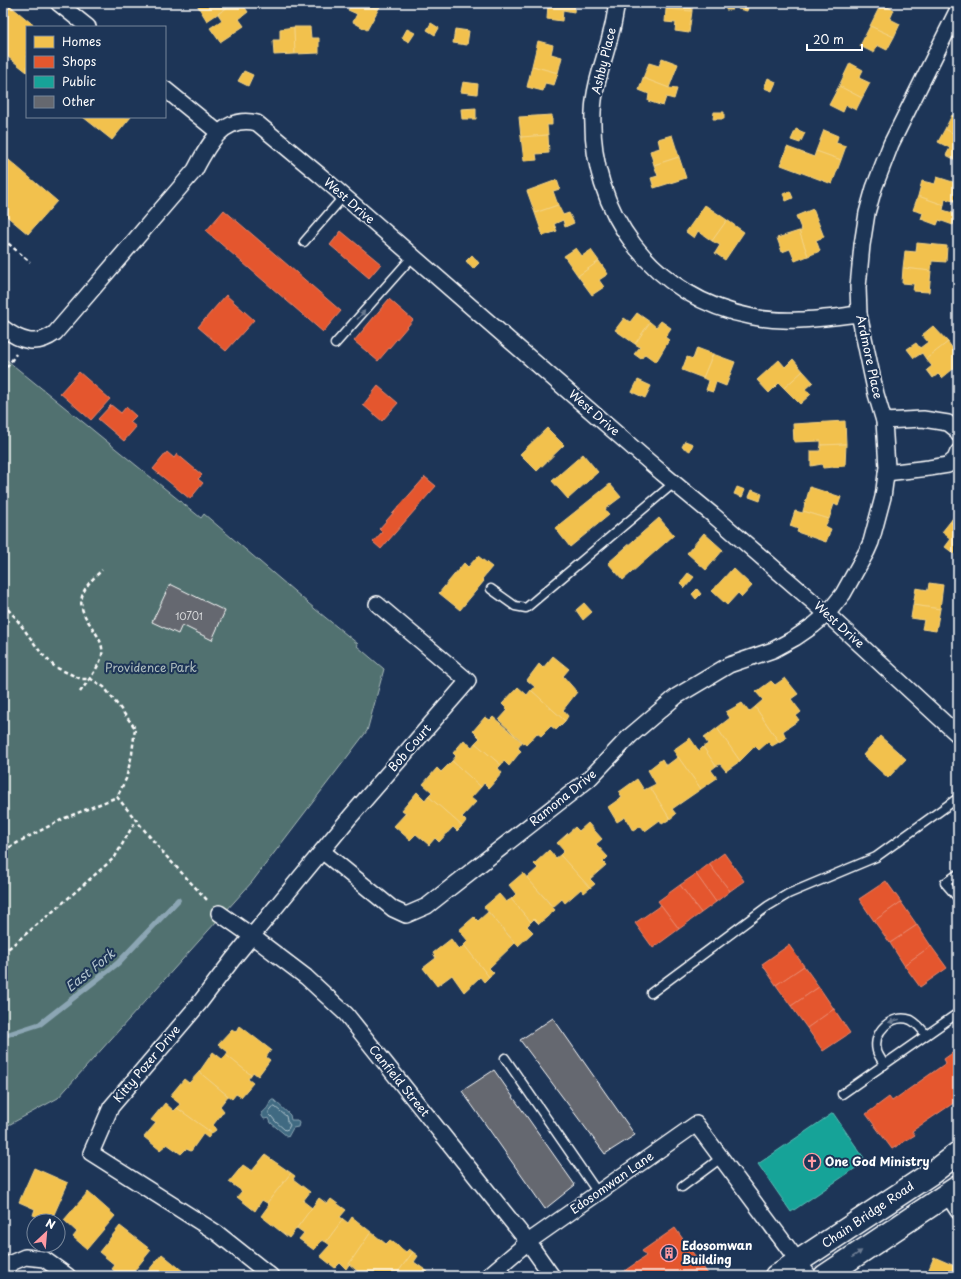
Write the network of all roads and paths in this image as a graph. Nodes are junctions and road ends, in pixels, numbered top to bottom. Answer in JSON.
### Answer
{"nodes":[{"id":1,"x":58,"y":3,"type":"edge"},
{"id":2,"x":616,"y":3,"type":"edge"},
{"id":3,"x":958,"y":9,"type":"edge"},
{"id":4,"x":87,"y":26,"type":"edge"},
{"id":5,"x":166,"y":90,"type":"edge"},
{"id":6,"x":219,"y":133,"type":"junction"},
{"id":7,"x":344,"y":196,"type":"junction"},
{"id":8,"x":3,"y":239,"type":"edge"},
{"id":9,"x":304,"y":242,"type":"dead end"},
{"id":10,"x":413,"y":256,"type":"junction"},
{"id":11,"x":30,"y":262,"type":"dead end"},
{"id":12,"x":859,"y":314,"type":"junction"},
{"id":13,"x":3,"y":328,"type":"edge"},
{"id":14,"x":335,"y":344,"type":"dead end"},
{"id":15,"x":884,"y":421,"type":"junction"},
{"id":16,"x":958,"y":434,"type":"edge"},
{"id":17,"x":958,"y":452,"type":"edge"},
{"id":18,"x":886,"y":473,"type":"junction"},
{"id":19,"x":674,"y":483,"type":"junction"},
{"id":20,"x":102,"y":570,"type":"dead end"},
{"id":21,"x":491,"y":589,"type":"dead end"},
{"id":22,"x":3,"y":604,"type":"edge"},
{"id":23,"x":377,"y":604,"type":"dead end"},
{"id":24,"x":827,"y":614,"type":"junction"},
{"id":25,"x":91,"y":679,"type":"junction"},
{"id":26,"x":80,"y":692,"type":"dead end"},
{"id":27,"x":958,"y":735,"type":"edge"},
{"id":28,"x":117,"y":797,"type":"junction"},
{"id":29,"x":958,"y":798,"type":"edge"},
{"id":30,"x":136,"y":820,"type":"junction"},
{"id":31,"x":3,"y":851,"type":"edge"},
{"id":32,"x":322,"y":851,"type":"junction"},
{"id":33,"x":958,"y":874,"type":"edge"},
{"id":34,"x":958,"y":898,"type":"edge"},
{"id":35,"x":277,"y":907,"type":"joint"},
{"id":36,"x":219,"y":913,"type":"joint"},
{"id":37,"x":252,"y":936,"type":"junction"},
{"id":38,"x":3,"y":953,"type":"edge"},
{"id":39,"x":651,"y":993,"type":"dead end"},
{"id":40,"x":958,"y":1013,"type":"edge"},
{"id":41,"x":926,"y":1035,"type":"junction"},
{"id":42,"x":505,"y":1058,"type":"dead end"},
{"id":43,"x":884,"y":1065,"type":"junction"},
{"id":44,"x":842,"y":1094,"type":"dead end"},
{"id":45,"x":958,"y":1153,"type":"edge"},
{"id":46,"x":721,"y":1158,"type":"junction"},
{"id":47,"x":682,"y":1186,"type":"dead end"},
{"id":48,"x":598,"y":1193,"type":"junction"},
{"id":49,"x":954,"y":1197,"type":"edge"},
{"id":50,"x":528,"y":1242,"type":"junction"},
{"id":51,"x":803,"y":1269,"type":"edge"},
{"id":52,"x":3,"y":1274,"type":"edge"},
{"id":53,"x":68,"y":1276,"type":"edge"},
{"id":54,"x":271,"y":1276,"type":"edge"},
{"id":55,"x":488,"y":1276,"type":"edge"},
{"id":56,"x":552,"y":1276,"type":"edge"},
{"id":57,"x":776,"y":1276,"type":"edge"},
{"id":58,"x":825,"y":1276,"type":"edge"}],
"edges":[{"from":1,"to":4,"type":"street"},
{"from":2,"to":12,"type":"street","name":"Ashby Place"},
{"from":3,"to":12,"type":"street","name":"Ardmore Place"},
{"from":5,"to":6,"type":"street"},
{"from":6,"to":7,"type":"street","name":"West Drive"},
{"from":6,"to":13,"type":"street","name":"West Drive"},
{"from":7,"to":9,"type":"lane"},
{"from":7,"to":10,"type":"street","name":"West Drive"},
{"from":8,"to":11,"type":"path"},
{"from":14,"to":10,"type":"lane","one_way":true},
{"from":10,"to":19,"type":"street","name":"West Drive"},
{"from":12,"to":15,"type":"street","name":"Ardmore Place"},
{"from":15,"to":16,"type":"street"},
{"from":15,"to":18,"type":"street","name":"Ardmore Place"},
{"from":17,"to":18,"type":"street"},
{"from":18,"to":24,"type":"street","name":"Ardmore Place"},
{"from":19,"to":21,"type":"lane"},
{"from":19,"to":24,"type":"street","name":"West Drive"},
{"from":20,"to":25,"type":"path"},
{"from":22,"to":25,"type":"path"},
{"from":23,"to":32,"type":"street","name":"Bob Court"},
{"from":24,"to":27,"type":"street","name":"West Drive"},
{"from":24,"to":32,"type":"street","name":"Ramona Drive"},
{"from":25,"to":26,"type":"path"},
{"from":25,"to":28,"type":"path"},
{"from":28,"to":30,"type":"path"},
{"from":28,"to":31,"type":"path"},
{"from":29,"to":39,"type":"lane"},
{"from":30,"to":36,"type":"path"},
{"from":30,"to":38,"type":"path"},
{"from":32,"to":35,"type":"street","name":"Bob Court"},
{"from":33,"to":34,"type":"lane"},
{"from":35,"to":37,"type":"street","name":"Kitty Pozer Drive"},
{"from":36,"to":37,"type":"street","name":"Canfield Street"},
{"from":37,"to":50,"type":"street","name":"Canfield Street"},
{"from":37,"to":54,"type":"street","name":"Kitty Pozer Drive"},
{"from":40,"to":41,"type":"lane"},
{"from":41,"to":43,"type":"lane"},
{"from":41,"to":43,"type":"lane","one_way":true},
{"from":42,"to":48,"type":"lane"},
{"from":43,"to":44,"type":"lane"},
{"from":45,"to":51,"type":"main road","name":"Chain Bridge Road"},
{"from":46,"to":47,"type":"lane"},
{"from":46,"to":48,"type":"street","name":"Edosomwan Lane"},
{"from":46,"to":51,"type":"street"},
{"from":48,"to":50,"type":"street","name":"Edosomwan Lane"},
{"from":58,"to":49,"type":"main road","one_way":true},
{"from":50,"to":55,"type":"street"},
{"from":50,"to":56,"type":"street","name":"Canfield Street"},
{"from":51,"to":57,"type":"main road","name":"Chain Bridge Road"},
{"from":52,"to":53,"type":"street"}]}
